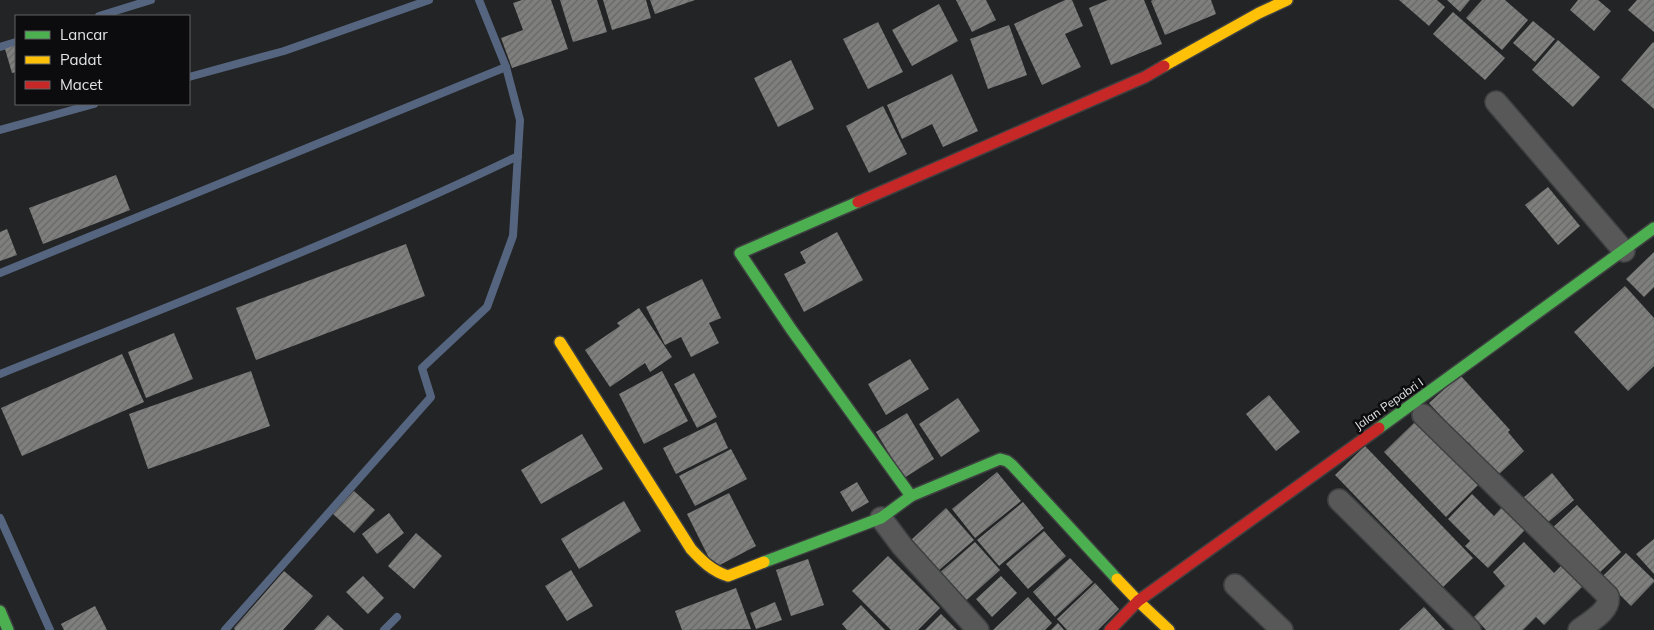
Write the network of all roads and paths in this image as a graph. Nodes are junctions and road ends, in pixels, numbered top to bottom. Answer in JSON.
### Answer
{"nodes":[{"id":1,"x":1287,"y":0,"type":"edge"},
{"id":2,"x":1496,"y":102,"type":"dead end"},
{"id":3,"x":1654,"y":228,"type":"edge"},
{"id":4,"x":1624,"y":251,"type":"junction"},
{"id":5,"x":560,"y":342,"type":"dead end"},
{"id":6,"x":1423,"y":415,"type":"dead end"},
{"id":7,"x":911,"y":496,"type":"junction"},
{"id":8,"x":1339,"y":500,"type":"dead end"},
{"id":9,"x":881,"y":518,"type":"junction"},
{"id":10,"x":1236,"y":585,"type":"dead end"},
{"id":11,"x":1138,"y":601,"type":"junction"},
{"id":12,"x":0,"y":611,"type":"edge"},
{"id":13,"x":8,"y":630,"type":"edge"},
{"id":14,"x":978,"y":630,"type":"edge"},
{"id":15,"x":1110,"y":630,"type":"edge"},
{"id":16,"x":1169,"y":630,"type":"edge"},
{"id":17,"x":1282,"y":630,"type":"edge"},
{"id":18,"x":1470,"y":630,"type":"edge"},
{"id":19,"x":1579,"y":630,"type":"edge"}],
"edges":[{"from":1,"to":7,"type":"main road"},
{"from":2,"to":4,"type":"street"},
{"from":3,"to":4,"type":"main road","name":"Jalan Pepabri I"},
{"from":4,"to":11,"type":"main road","name":"Jalan Pepabri I"},
{"from":5,"to":9,"type":"main road"},
{"from":6,"to":19,"type":"street"},
{"from":7,"to":9,"type":"main road"},
{"from":7,"to":11,"type":"main road"},
{"from":8,"to":18,"type":"street"},
{"from":9,"to":14,"type":"street"},
{"from":10,"to":17,"type":"street"},
{"from":11,"to":15,"type":"main road","name":"Jalan Pepabri I"},
{"from":11,"to":16,"type":"main road"},
{"from":12,"to":13,"type":"main road"}]}
